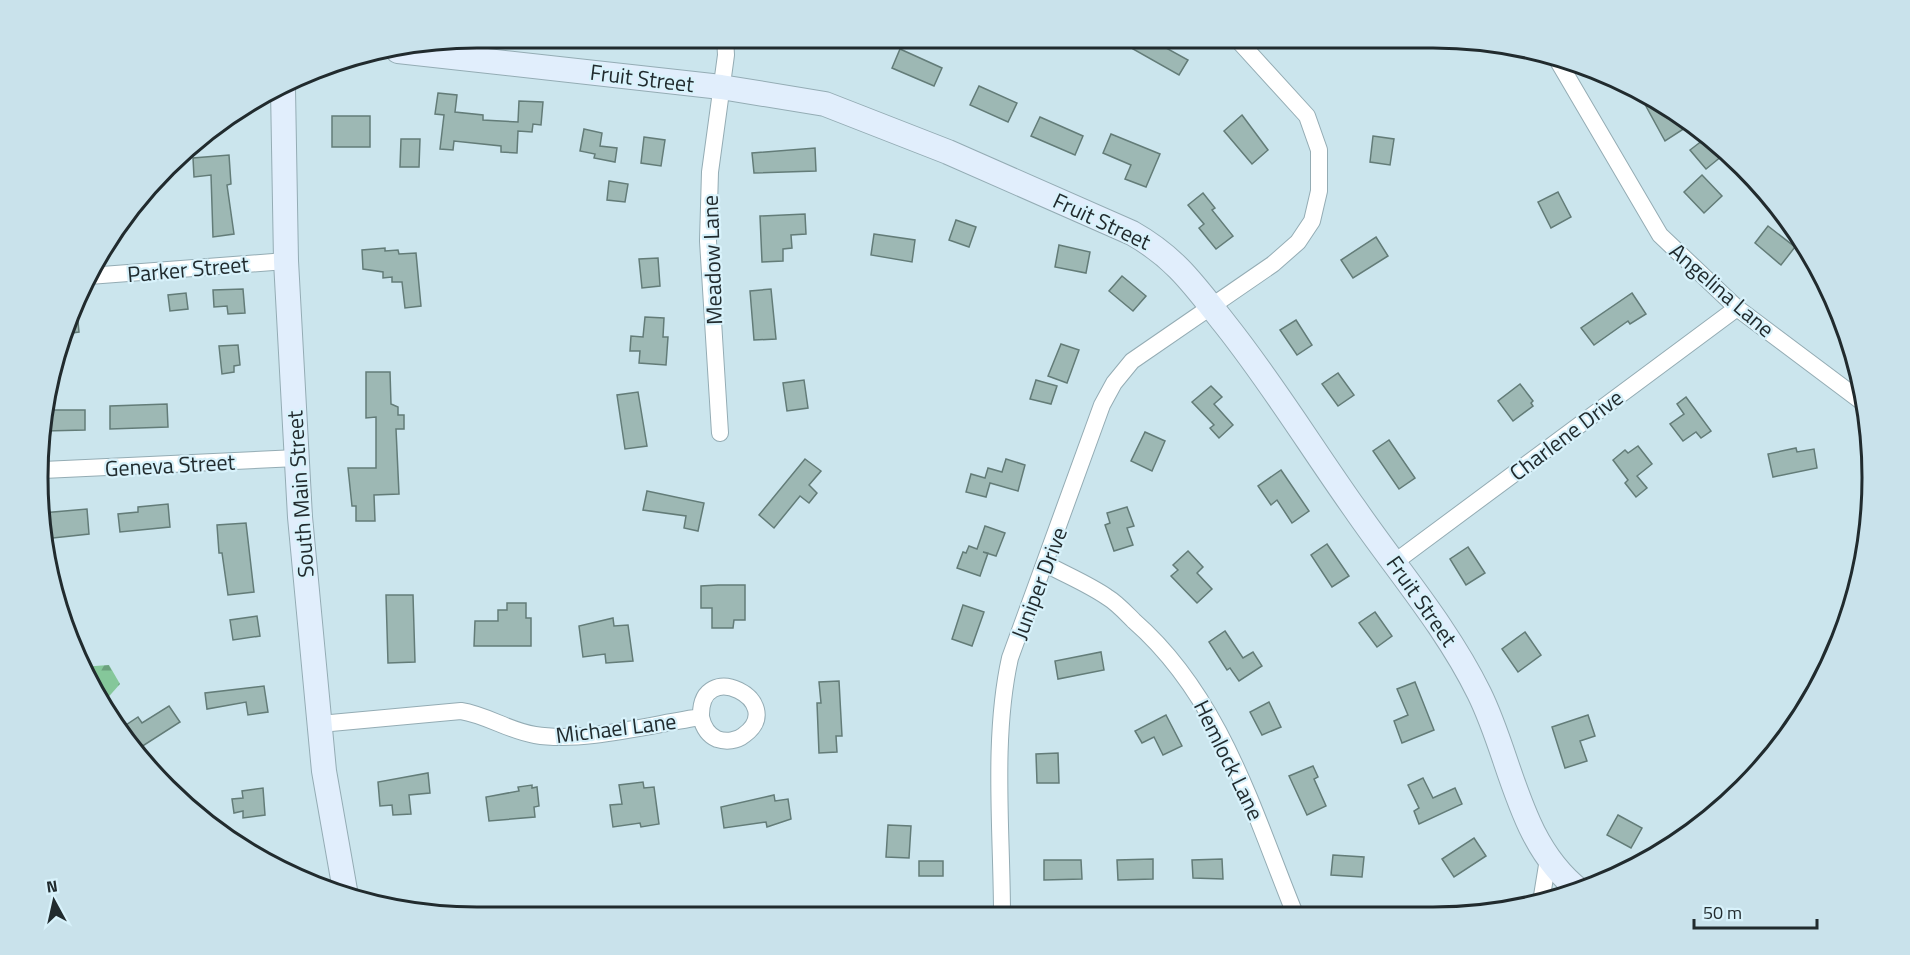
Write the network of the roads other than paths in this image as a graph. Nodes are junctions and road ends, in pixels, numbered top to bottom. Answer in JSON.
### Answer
{"nodes":[{"id":1,"x":726,"y":48,"type":"edge"},
{"id":2,"x":1245,"y":48,"type":"edge"},
{"id":3,"x":415,"y":53,"type":"edge"},
{"id":4,"x":1562,"y":68,"type":"edge"},
{"id":5,"x":721,"y":87,"type":"junction"},
{"id":6,"x":283,"y":95,"type":"edge"},
{"id":7,"x":286,"y":261,"type":"junction"},
{"id":8,"x":99,"y":275,"type":"edge"},
{"id":9,"x":1212,"y":307,"type":"junction"},
{"id":10,"x":1737,"y":308,"type":"junction"},
{"id":11,"x":1854,"y":396,"type":"edge"},
{"id":12,"x":720,"y":433,"type":"dead end"},
{"id":13,"x":297,"y":458,"type":"junction"},
{"id":14,"x":48,"y":470,"type":"edge"},
{"id":15,"x":1395,"y":562,"type":"junction"},
{"id":16,"x":1046,"y":564,"type":"junction"},
{"id":17,"x":701,"y":717,"type":"dead end"},
{"id":18,"x":320,"y":724,"type":"junction"},
{"id":19,"x":1548,"y":858,"type":"junction"},
{"id":20,"x":1571,"y":884,"type":"edge"},
{"id":21,"x":344,"y":885,"type":"edge"},
{"id":22,"x":1543,"y":892,"type":"edge"},
{"id":23,"x":1002,"y":907,"type":"edge"},
{"id":24,"x":1292,"y":907,"type":"edge"}],
"edges":[{"from":1,"to":5,"type":"street","name":"Meadow Lane"},
{"from":2,"to":9,"type":"street","name":"Juniper Drive"},
{"from":3,"to":5,"type":"street","name":"Fruit Street"},
{"from":4,"to":10,"type":"street","name":"Angelina Lane"},
{"from":5,"to":9,"type":"street","name":"Fruit Street"},
{"from":5,"to":12,"type":"street","name":"Meadow Lane"},
{"from":6,"to":7,"type":"street","name":"South Main Street"},
{"from":7,"to":8,"type":"street","name":"Parker Street"},
{"from":7,"to":13,"type":"street","name":"South Main Street"},
{"from":9,"to":15,"type":"street","name":"Fruit Street"},
{"from":9,"to":16,"type":"street","name":"Juniper Drive"},
{"from":10,"to":11,"type":"street","name":"Angelina Lane"},
{"from":10,"to":15,"type":"street","name":"Charlene Drive"},
{"from":13,"to":14,"type":"street","name":"Geneva Street"},
{"from":13,"to":18,"type":"street","name":"South Main Street"},
{"from":15,"to":19,"type":"street","name":"Fruit Street"},
{"from":16,"to":23,"type":"street","name":"Juniper Drive"},
{"from":16,"to":24,"type":"street","name":"Hemlock Lane"},
{"from":17,"to":18,"type":"street","name":"Michael Lane"},
{"from":18,"to":21,"type":"street","name":"South Main Street"},
{"from":19,"to":20,"type":"street","name":"Fruit Street"},
{"from":19,"to":22,"type":"street"}]}
